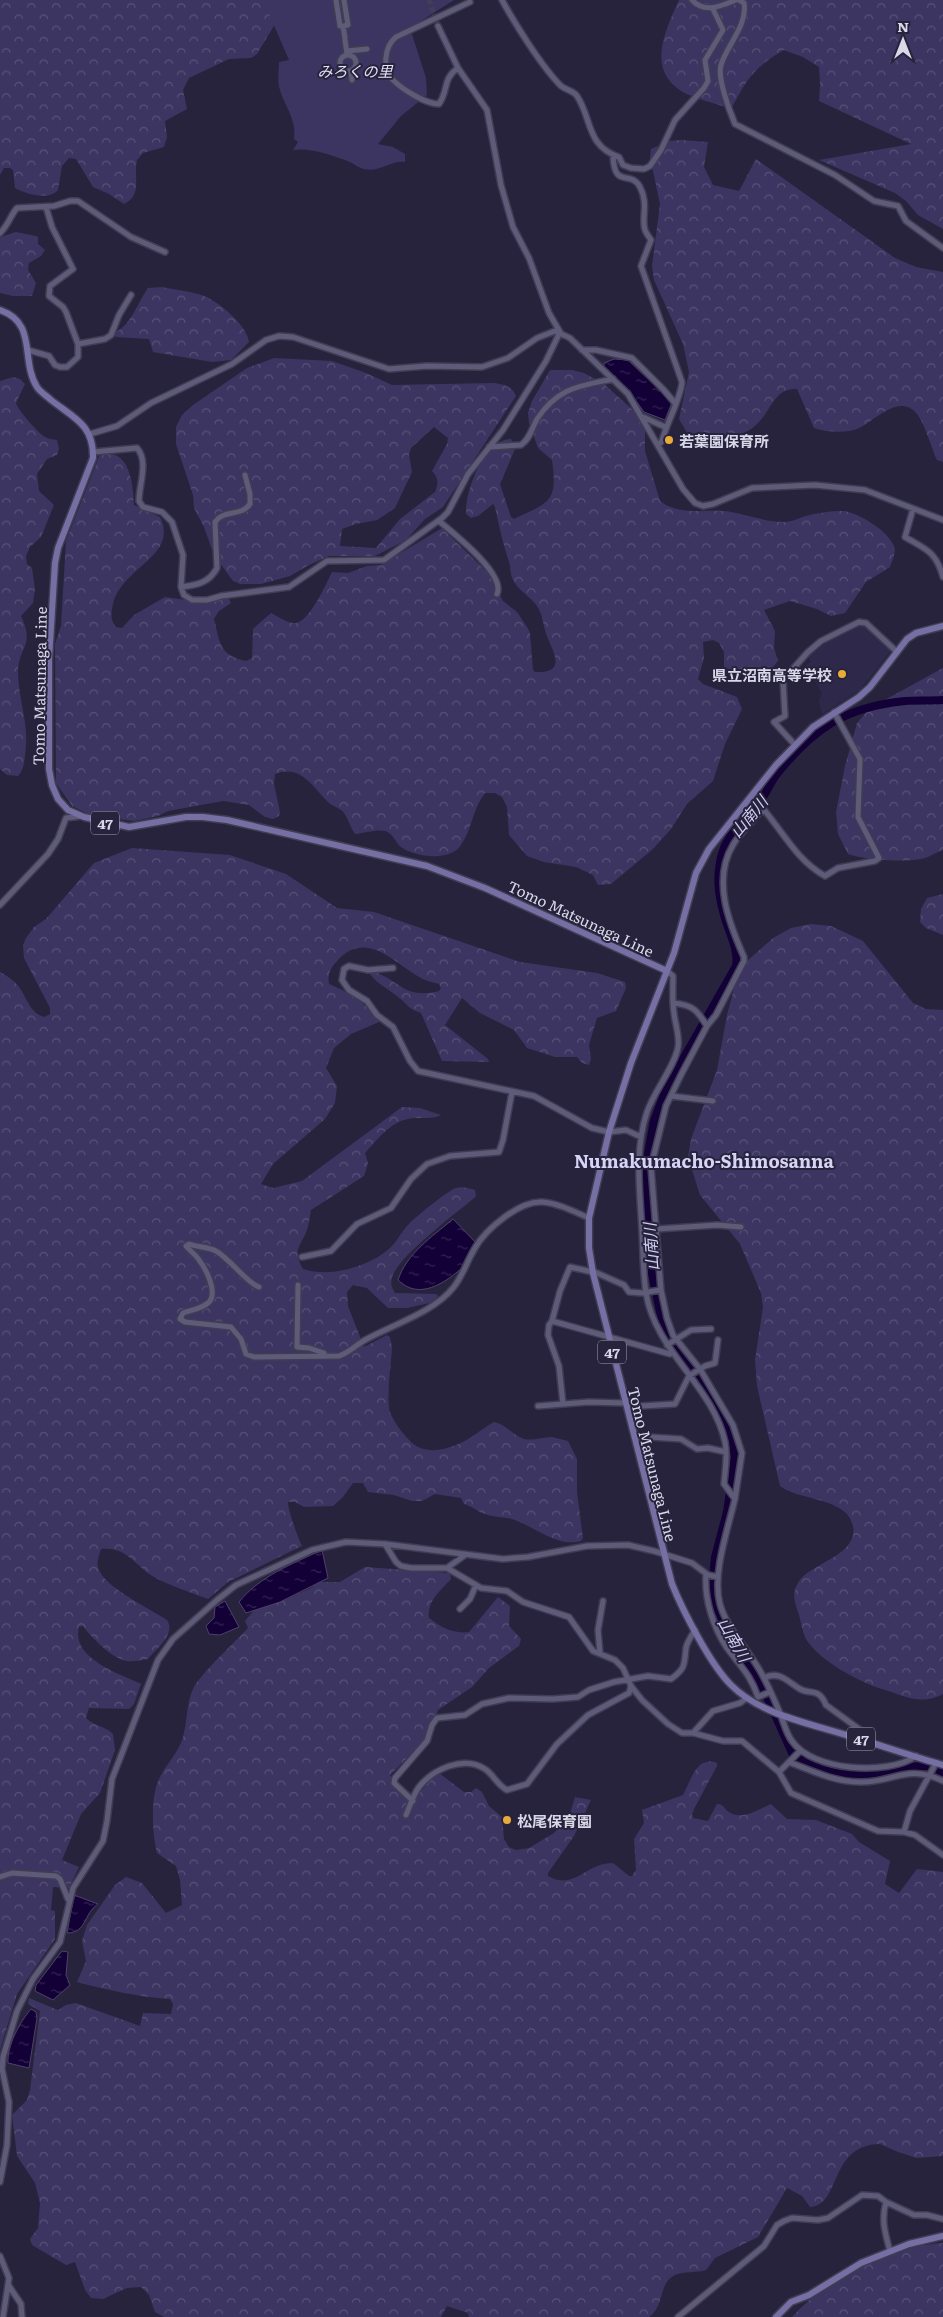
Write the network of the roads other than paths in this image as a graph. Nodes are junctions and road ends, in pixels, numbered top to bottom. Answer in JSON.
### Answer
{"nodes":[{"id":1,"x":336,"y":0,"type":"edge"},
{"id":2,"x":344,"y":0,"type":"edge"},
{"id":3,"x":502,"y":0,"type":"edge"},
{"id":4,"x":692,"y":0,"type":"edge"},
{"id":5,"x":736,"y":0,"type":"edge"},
{"id":6,"x":740,"y":0,"type":"edge"},
{"id":7,"x":470,"y":2,"type":"dead end"},
{"id":8,"x":713,"y":9,"type":"junction"},
{"id":9,"x":343,"y":26,"type":"junction"},
{"id":10,"x":438,"y":26,"type":"tunnel mouth"},
{"id":11,"x":367,"y":49,"type":"dead end"},
{"id":12,"x":347,"y":53,"type":"junction"},
{"id":13,"x":458,"y":68,"type":"junction"},
{"id":14,"x":351,"y":71,"type":"junction"},
{"id":15,"x":352,"y":80,"type":"dead end"},
{"id":16,"x":613,"y":155,"type":"junction"},
{"id":17,"x":46,"y":207,"type":"junction"},
{"id":18,"x":0,"y":232,"type":"edge"},
{"id":19,"x":943,"y":248,"type":"edge"},
{"id":20,"x":165,"y":252,"type":"dead end"},
{"id":21,"x":131,"y":295,"type":"dead end"},
{"id":22,"x":0,"y":310,"type":"edge"},
{"id":23,"x":560,"y":332,"type":"junction"},
{"id":24,"x":78,"y":344,"type":"junction"},
{"id":25,"x":28,"y":350,"type":"junction"},
{"id":26,"x":582,"y":350,"type":"junction"},
{"id":27,"x":614,"y":379,"type":"junction"},
{"id":28,"x":674,"y":403,"type":"junction"},
{"id":29,"x":642,"y":416,"type":"junction"},
{"id":30,"x":665,"y":427,"type":"junction"},
{"id":31,"x":90,"y":434,"type":"junction"},
{"id":32,"x":658,"y":445,"type":"junction"},
{"id":33,"x":488,"y":447,"type":"junction"},
{"id":34,"x":93,"y":452,"type":"junction"},
{"id":35,"x":245,"y":475,"type":"dead end"},
{"id":36,"x":913,"y":509,"type":"junction"},
{"id":37,"x":943,"y":520,"type":"edge"},
{"id":38,"x":439,"y":521,"type":"junction"},
{"id":39,"x":943,"y":577,"type":"edge"},
{"id":40,"x":181,"y":587,"type":"junction"},
{"id":41,"x":497,"y":594,"type":"dead end"},
{"id":42,"x":943,"y":626,"type":"edge"},
{"id":43,"x":896,"y":651,"type":"junction"},
{"id":44,"x":835,"y":714,"type":"junction"},
{"id":45,"x":795,"y":745,"type":"junction"},
{"id":46,"x":742,"y":813,"type":"junction"},
{"id":47,"x":82,"y":816,"type":"junction"},
{"id":48,"x":752,"y":820,"type":"junction"},
{"id":49,"x":0,"y":905,"type":"edge"},
{"id":50,"x":393,"y":968,"type":"dead end"},
{"id":51,"x":668,"y":972,"type":"junction"},
{"id":52,"x":673,"y":1004,"type":"junction"},
{"id":53,"x":707,"y":1025,"type":"junction"},
{"id":54,"x":512,"y":1092,"type":"junction"},
{"id":55,"x":671,"y":1096,"type":"junction"},
{"id":56,"x":713,"y":1101,"type":"dead end"},
{"id":57,"x":609,"y":1132,"type":"junction"},
{"id":58,"x":641,"y":1136,"type":"junction"},
{"id":59,"x":589,"y":1218,"type":"junction"},
{"id":60,"x":741,"y":1228,"type":"dead end"},
{"id":61,"x":656,"y":1229,"type":"junction"},
{"id":62,"x":643,"y":1230,"type":"junction"},
{"id":63,"x":302,"y":1257,"type":"dead end"},
{"id":64,"x":593,"y":1272,"type":"junction"},
{"id":65,"x":298,"y":1285,"type":"dead end"},
{"id":66,"x":259,"y":1287,"type":"dead end"},
{"id":67,"x":660,"y":1290,"type":"junction"},
{"id":68,"x":647,"y":1292,"type":"junction"},
{"id":69,"x":552,"y":1321,"type":"junction"},
{"id":70,"x":711,"y":1329,"type":"dead end"},
{"id":71,"x":609,"y":1337,"type":"junction"},
{"id":72,"x":718,"y":1340,"type":"dead end"},
{"id":73,"x":672,"y":1342,"type":"junction"},
{"id":74,"x":672,"y":1351,"type":"junction"},
{"id":75,"x":332,"y":1356,"type":"junction"},
{"id":76,"x":699,"y":1370,"type":"junction"},
{"id":77,"x":691,"y":1375,"type":"junction"},
{"id":78,"x":563,"y":1404,"type":"junction"},
{"id":79,"x":626,"y":1404,"type":"junction"},
{"id":80,"x":538,"y":1406,"type":"dead end"},
{"id":81,"x":634,"y":1436,"type":"junction"},
{"id":82,"x":726,"y":1452,"type":"junction"},
{"id":83,"x":735,"y":1498,"type":"junction"},
{"id":84,"x":385,"y":1544,"type":"junction"},
{"id":85,"x":663,"y":1554,"type":"junction"},
{"id":86,"x":465,"y":1555,"type":"junction"},
{"id":87,"x":447,"y":1568,"type":"junction"},
{"id":88,"x":707,"y":1574,"type":"junction"},
{"id":89,"x":717,"y":1576,"type":"junction"},
{"id":90,"x":476,"y":1585,"type":"junction"},
{"id":91,"x":603,"y":1601,"type":"dead end"},
{"id":92,"x":460,"y":1609,"type":"dead end"},
{"id":93,"x":695,"y":1630,"type":"junction"},
{"id":94,"x":600,"y":1654,"type":"junction"},
{"id":95,"x":764,"y":1678,"type":"junction"},
{"id":96,"x":630,"y":1683,"type":"junction"},
{"id":97,"x":769,"y":1692,"type":"junction"},
{"id":98,"x":747,"y":1698,"type":"junction"},
{"id":99,"x":780,"y":1714,"type":"junction"},
{"id":100,"x":693,"y":1733,"type":"junction"},
{"id":101,"x":872,"y":1743,"type":"junction"},
{"id":102,"x":799,"y":1752,"type":"junction"},
{"id":103,"x":916,"y":1756,"type":"junction"},
{"id":104,"x":790,"y":1761,"type":"junction"},
{"id":105,"x":938,"y":1764,"type":"edge"},
{"id":106,"x":779,"y":1772,"type":"junction"},
{"id":107,"x":930,"y":1776,"type":"junction"},
{"id":108,"x":943,"y":1781,"type":"edge"},
{"id":109,"x":413,"y":1801,"type":"junction"},
{"id":110,"x":406,"y":1815,"type":"dead end"},
{"id":111,"x":904,"y":1832,"type":"junction"},
{"id":112,"x":943,"y":1854,"type":"edge"},
{"id":113,"x":0,"y":1877,"type":"edge"},
{"id":114,"x":68,"y":1898,"type":"junction"},
{"id":115,"x":1,"y":2071,"type":"edge"},
{"id":116,"x":0,"y":2182,"type":"edge"},
{"id":117,"x":886,"y":2202,"type":"junction"},
{"id":118,"x":943,"y":2219,"type":"edge"},
{"id":119,"x":943,"y":2236,"type":"edge"},
{"id":120,"x":890,"y":2251,"type":"junction"},
{"id":121,"x":0,"y":2256,"type":"edge"},
{"id":122,"x":9,"y":2286,"type":"junction"},
{"id":123,"x":3,"y":2317,"type":"edge"},
{"id":124,"x":22,"y":2317,"type":"edge"},
{"id":125,"x":678,"y":2317,"type":"edge"},
{"id":126,"x":776,"y":2317,"type":"edge"}],
"edges":[{"from":1,"to":9,"type":"street"},
{"from":2,"to":9,"type":"street"},
{"from":3,"to":16,"type":"street"},
{"from":4,"to":8,"type":"street"},
{"from":5,"to":8,"type":"street"},
{"from":6,"to":19,"type":"street"},
{"from":7,"to":13,"type":"street"},
{"from":8,"to":16,"type":"street"},
{"from":9,"to":12,"type":"street"},
{"from":10,"to":13,"type":"street"},
{"from":11,"to":12,"type":"street"},
{"from":12,"to":14,"type":"street"},
{"from":12,"to":14,"type":"street"},
{"from":13,"to":23,"type":"street"},
{"from":14,"to":15,"type":"street"},
{"from":16,"to":28,"type":"street"},
{"from":17,"to":18,"type":"street"},
{"from":17,"to":20,"type":"street"},
{"from":17,"to":24,"type":"street"},
{"from":21,"to":24,"type":"street"},
{"from":22,"to":25,"type":"main road"},
{"from":23,"to":26,"type":"street"},
{"from":23,"to":31,"type":"street"},
{"from":23,"to":33,"type":"street"},
{"from":24,"to":25,"type":"street"},
{"from":25,"to":31,"type":"main road"},
{"from":26,"to":27,"type":"street"},
{"from":26,"to":28,"type":"street"},
{"from":27,"to":29,"type":"street"},
{"from":27,"to":33,"type":"street"},
{"from":28,"to":30,"type":"street"},
{"from":29,"to":30,"type":"street"},
{"from":29,"to":32,"type":"street"},
{"from":30,"to":32,"type":"street"},
{"from":31,"to":34,"type":"main road","name":"Tomo Matsunaga Line","number":"47"},
{"from":32,"to":36,"type":"street"},
{"from":33,"to":38,"type":"street"},
{"from":34,"to":40,"type":"street"},
{"from":34,"to":47,"type":"main road","name":"Tomo Matsunaga Line","number":"47"},
{"from":35,"to":40,"type":"street"},
{"from":36,"to":37,"type":"street"},
{"from":36,"to":39,"type":"street"},
{"from":38,"to":40,"type":"street"},
{"from":38,"to":41,"type":"street"},
{"from":42,"to":43,"type":"main road"},
{"from":43,"to":44,"type":"main road"},
{"from":43,"to":45,"type":"street"},
{"from":44,"to":45,"type":"main road"},
{"from":44,"to":48,"type":"street"},
{"from":45,"to":46,"type":"main road"},
{"from":46,"to":48,"type":"street"},
{"from":46,"to":51,"type":"main road"},
{"from":47,"to":49,"type":"street"},
{"from":47,"to":51,"type":"main road","name":"Tomo Matsunaga Line","number":"47"},
{"from":48,"to":53,"type":"street"},
{"from":50,"to":54,"type":"street"},
{"from":51,"to":52,"type":"street"},
{"from":51,"to":57,"type":"main road","name":"Tomo Matsunaga Line","number":"47"},
{"from":52,"to":53,"type":"street"},
{"from":52,"to":58,"type":"street"},
{"from":53,"to":55,"type":"street"},
{"from":54,"to":57,"type":"street"},
{"from":54,"to":63,"type":"street"},
{"from":55,"to":56,"type":"street"},
{"from":55,"to":61,"type":"street"},
{"from":57,"to":58,"type":"street"},
{"from":57,"to":59,"type":"main road","name":"Tomo Matsunaga Line","number":"47"},
{"from":58,"to":62,"type":"street"},
{"from":59,"to":64,"type":"main road","name":"Tomo Matsunaga Line","number":"47"},
{"from":59,"to":75,"type":"street"},
{"from":60,"to":61,"type":"street"},
{"from":61,"to":62,"type":"street"},
{"from":61,"to":67,"type":"street"},
{"from":62,"to":68,"type":"street"},
{"from":64,"to":68,"type":"street"},
{"from":64,"to":69,"type":"street"},
{"from":64,"to":71,"type":"main road","name":"Tomo Matsunaga Line","number":"47"},
{"from":65,"to":75,"type":"street"},
{"from":66,"to":75,"type":"street"},
{"from":67,"to":68,"type":"street"},
{"from":67,"to":73,"type":"street"},
{"from":68,"to":73,"type":"street"},
{"from":69,"to":71,"type":"street"},
{"from":69,"to":78,"type":"street"},
{"from":70,"to":73,"type":"street"},
{"from":71,"to":74,"type":"street"},
{"from":71,"to":79,"type":"main road","name":"Tomo Matsunaga Line","number":"47"},
{"from":72,"to":76,"type":"street"},
{"from":73,"to":74,"type":"street"},
{"from":73,"to":76,"type":"street"},
{"from":74,"to":77,"type":"street"},
{"from":76,"to":77,"type":"street"},
{"from":76,"to":83,"type":"street"},
{"from":77,"to":79,"type":"street"},
{"from":77,"to":82,"type":"street"},
{"from":78,"to":79,"type":"street"},
{"from":78,"to":80,"type":"street"},
{"from":79,"to":81,"type":"main road","name":"Tomo Matsunaga Line","number":"47"},
{"from":81,"to":82,"type":"street"},
{"from":81,"to":85,"type":"main road","name":"Tomo Matsunaga Line","number":"47"},
{"from":82,"to":83,"type":"street"},
{"from":83,"to":89,"type":"street"},
{"from":84,"to":86,"type":"street"},
{"from":84,"to":87,"type":"street"},
{"from":84,"to":114,"type":"street"},
{"from":85,"to":86,"type":"street"},
{"from":85,"to":88,"type":"street"},
{"from":85,"to":93,"type":"main road","name":"Tomo Matsunaga Line","number":"47"},
{"from":86,"to":87,"type":"street"},
{"from":87,"to":90,"type":"street"},
{"from":88,"to":89,"type":"street"},
{"from":88,"to":97,"type":"street"},
{"from":89,"to":95,"type":"street"},
{"from":90,"to":92,"type":"street"},
{"from":90,"to":94,"type":"street"},
{"from":91,"to":94,"type":"street"},
{"from":93,"to":96,"type":"street"},
{"from":93,"to":98,"type":"main road","name":"Tomo Matsunaga Line","number":"47"},
{"from":94,"to":96,"type":"street"},
{"from":95,"to":97,"type":"street"},
{"from":95,"to":101,"type":"street"},
{"from":96,"to":100,"type":"street"},
{"from":96,"to":109,"type":"street"},
{"from":96,"to":109,"type":"street"},
{"from":97,"to":99,"type":"street"},
{"from":98,"to":99,"type":"main road","name":"Tomo Matsunaga Line","number":"47"},
{"from":98,"to":100,"type":"street"},
{"from":99,"to":101,"type":"main road","name":"Tomo Matsunaga Line","number":"47"},
{"from":99,"to":102,"type":"street"},
{"from":100,"to":106,"type":"street"},
{"from":101,"to":103,"type":"main road","name":"Tomo Matsunaga Line","number":"47"},
{"from":102,"to":103,"type":"street"},
{"from":102,"to":104,"type":"street"},
{"from":103,"to":105,"type":"main road","name":"Tomo Matsunaga Line","number":"47"},
{"from":104,"to":106,"type":"street"},
{"from":104,"to":107,"type":"street"},
{"from":105,"to":107,"type":"street"},
{"from":106,"to":111,"type":"street"},
{"from":107,"to":108,"type":"street"},
{"from":107,"to":111,"type":"street"},
{"from":109,"to":110,"type":"street"},
{"from":111,"to":112,"type":"street"},
{"from":113,"to":114,"type":"street"},
{"from":114,"to":115,"type":"street"},
{"from":115,"to":116,"type":"street"},
{"from":117,"to":118,"type":"street"},
{"from":117,"to":120,"type":"street"},
{"from":117,"to":125,"type":"street"},
{"from":119,"to":120,"type":"main road"},
{"from":120,"to":126,"type":"main road"},
{"from":121,"to":122,"type":"street"},
{"from":122,"to":123,"type":"street"},
{"from":122,"to":124,"type":"street"}]}
